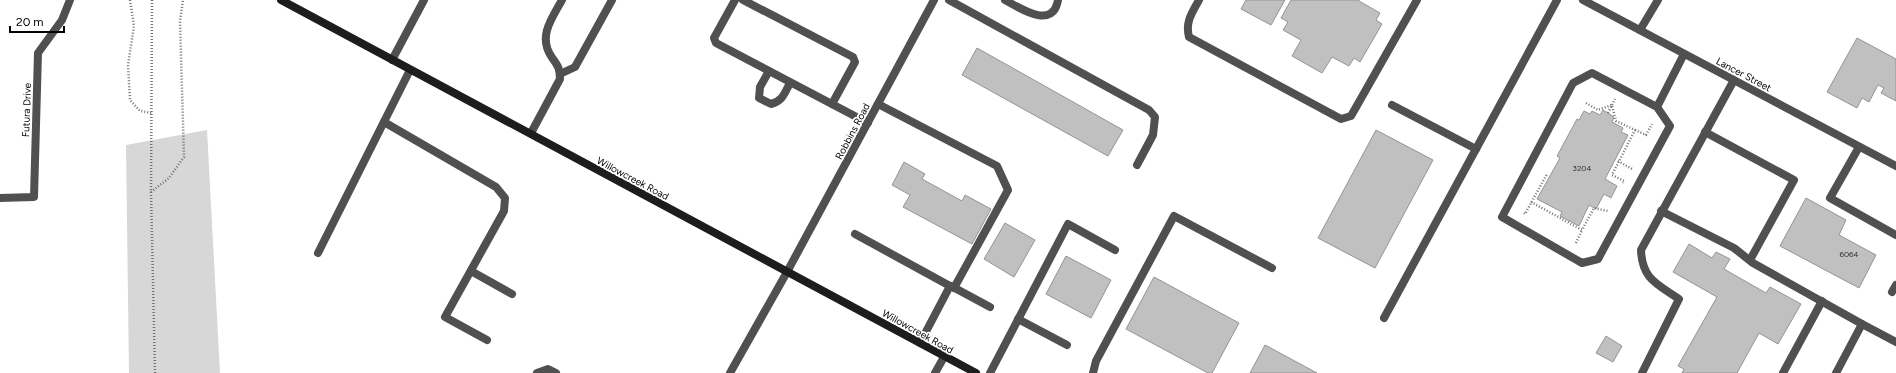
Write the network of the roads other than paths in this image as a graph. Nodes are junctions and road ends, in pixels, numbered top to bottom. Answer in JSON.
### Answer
{"nodes":[{"id":1,"x":70,"y":0,"type":"edge"},
{"id":2,"x":281,"y":0,"type":"edge"},
{"id":3,"x":424,"y":0,"type":"edge"},
{"id":4,"x":562,"y":0,"type":"edge"},
{"id":5,"x":612,"y":0,"type":"edge"},
{"id":6,"x":735,"y":0,"type":"edge"},
{"id":7,"x":743,"y":0,"type":"edge"},
{"id":8,"x":934,"y":0,"type":"edge"},
{"id":9,"x":950,"y":0,"type":"edge"},
{"id":10,"x":1006,"y":0,"type":"edge"},
{"id":11,"x":1058,"y":0,"type":"edge"},
{"id":12,"x":1199,"y":0,"type":"edge"},
{"id":13,"x":1417,"y":0,"type":"edge"},
{"id":14,"x":1557,"y":0,"type":"edge"},
{"id":15,"x":1583,"y":0,"type":"edge"},
{"id":16,"x":1658,"y":0,"type":"edge"},
{"id":17,"x":1640,"y":30,"type":"junction"},
{"id":18,"x":1684,"y":54,"type":"junction"},
{"id":19,"x":392,"y":60,"type":"junction"},
{"id":20,"x":410,"y":70,"type":"junction"},
{"id":21,"x":769,"y":71,"type":"junction"},
{"id":22,"x":560,"y":74,"type":"junction"},
{"id":23,"x":1734,"y":80,"type":"junction"},
{"id":24,"x":790,"y":83,"type":"junction"},
{"id":25,"x":832,"y":104,"type":"junction"},
{"id":26,"x":878,"y":104,"type":"junction"},
{"id":27,"x":1392,"y":105,"type":"dead end"},
{"id":28,"x":1657,"y":106,"type":"junction"},
{"id":29,"x":384,"y":122,"type":"junction"},
{"id":30,"x":868,"y":123,"type":"junction"},
{"id":31,"x":1705,"y":132,"type":"junction"},
{"id":32,"x":531,"y":133,"type":"junction"},
{"id":33,"x":1859,"y":147,"type":"junction"},
{"id":34,"x":1476,"y":148,"type":"junction"},
{"id":35,"x":1137,"y":165,"type":"dead end"},
{"id":36,"x":1896,"y":166,"type":"edge"},
{"id":37,"x":0,"y":198,"type":"edge"},
{"id":38,"x":1661,"y":211,"type":"junction"},
{"id":39,"x":855,"y":234,"type":"dead end"},
{"id":40,"x":1896,"y":234,"type":"edge"},
{"id":41,"x":1115,"y":250,"type":"dead end"},
{"id":42,"x":318,"y":253,"type":"dead end"},
{"id":43,"x":1750,"y":260,"type":"junction"},
{"id":44,"x":1272,"y":268,"type":"dead end"},
{"id":45,"x":471,"y":271,"type":"junction"},
{"id":46,"x":787,"y":272,"type":"junction"},
{"id":47,"x":952,"y":287,"type":"junction"},
{"id":48,"x":512,"y":294,"type":"dead end"},
{"id":49,"x":1822,"y":301,"type":"junction"},
{"id":50,"x":990,"y":307,"type":"dead end"},
{"id":51,"x":1384,"y":318,"type":"dead end"},
{"id":52,"x":1018,"y":319,"type":"junction"},
{"id":53,"x":1862,"y":324,"type":"junction"},
{"id":54,"x":487,"y":340,"type":"dead end"},
{"id":55,"x":1896,"y":342,"type":"edge"},
{"id":56,"x":920,"y":343,"type":"junction"},
{"id":57,"x":1066,"y":345,"type":"dead end"},
{"id":58,"x":944,"y":357,"type":"junction"},
{"id":59,"x":536,"y":373,"type":"edge"},
{"id":60,"x":556,"y":373,"type":"edge"},
{"id":61,"x":730,"y":373,"type":"edge"},
{"id":62,"x":935,"y":373,"type":"edge"},
{"id":63,"x":976,"y":373,"type":"edge"},
{"id":64,"x":990,"y":373,"type":"edge"},
{"id":65,"x":1093,"y":373,"type":"edge"},
{"id":66,"x":1642,"y":373,"type":"edge"},
{"id":67,"x":1783,"y":373,"type":"edge"},
{"id":68,"x":1836,"y":373,"type":"edge"}],
"edges":[{"from":1,"to":37,"type":"street","name":"Futura Drive"},
{"from":2,"to":19,"type":"main road","name":"Willowcreek Road"},
{"from":3,"to":19,"type":"street"},
{"from":4,"to":22,"type":"street"},
{"from":5,"to":22,"type":"street"},
{"from":6,"to":21,"type":"street"},
{"from":7,"to":25,"type":"street"},
{"from":8,"to":26,"type":"street","name":"Robbins Road"},
{"from":9,"to":35,"type":"street"},
{"from":10,"to":11,"type":"street"},
{"from":12,"to":13,"type":"street"},
{"from":14,"to":34,"type":"street"},
{"from":15,"to":17,"type":"street","name":"Lancer Street"},
{"from":16,"to":17,"type":"street"},
{"from":17,"to":18,"type":"street","name":"Lancer Street"},
{"from":18,"to":23,"type":"street","name":"Lancer Street"},
{"from":18,"to":28,"type":"street"},
{"from":19,"to":20,"type":"main road","name":"Willowcreek Road"},
{"from":20,"to":29,"type":"street"},
{"from":20,"to":32,"type":"main road","name":"Willowcreek Road"},
{"from":21,"to":24,"type":"street"},
{"from":21,"to":24,"type":"street"},
{"from":22,"to":32,"type":"street"},
{"from":23,"to":31,"type":"street"},
{"from":23,"to":33,"type":"street","name":"Lancer Street"},
{"from":24,"to":25,"type":"street"},
{"from":25,"to":30,"type":"street"},
{"from":26,"to":30,"type":"street","name":"Robbins Road"},
{"from":26,"to":47,"type":"street"},
{"from":27,"to":34,"type":"street"},
{"from":28,"to":28,"type":"street"},
{"from":29,"to":42,"type":"street"},
{"from":29,"to":45,"type":"street"},
{"from":30,"to":46,"type":"street","name":"Robbins Road"},
{"from":31,"to":38,"type":"street"},
{"from":31,"to":43,"type":"street"},
{"from":32,"to":46,"type":"main road","name":"Willowcreek Road"},
{"from":33,"to":36,"type":"street","name":"Lancer Street"},
{"from":33,"to":40,"type":"street"},
{"from":34,"to":51,"type":"street"},
{"from":38,"to":43,"type":"street"},
{"from":38,"to":66,"type":"street"},
{"from":39,"to":47,"type":"street"},
{"from":41,"to":52,"type":"street"},
{"from":43,"to":49,"type":"street"},
{"from":44,"to":65,"type":"street"},
{"from":45,"to":48,"type":"street"},
{"from":45,"to":54,"type":"street"},
{"from":46,"to":56,"type":"main road","name":"Willowcreek Road"},
{"from":46,"to":61,"type":"street","name":"Robbins Road"},
{"from":47,"to":50,"type":"street"},
{"from":47,"to":56,"type":"street"},
{"from":49,"to":53,"type":"street"},
{"from":49,"to":67,"type":"street"},
{"from":52,"to":57,"type":"street"},
{"from":52,"to":64,"type":"street"},
{"from":53,"to":55,"type":"street"},
{"from":53,"to":68,"type":"street"},
{"from":56,"to":58,"type":"main road","name":"Willowcreek Road"},
{"from":58,"to":62,"type":"street"},
{"from":58,"to":63,"type":"main road","name":"Willowcreek Road"},
{"from":59,"to":60,"type":"street"}]}
